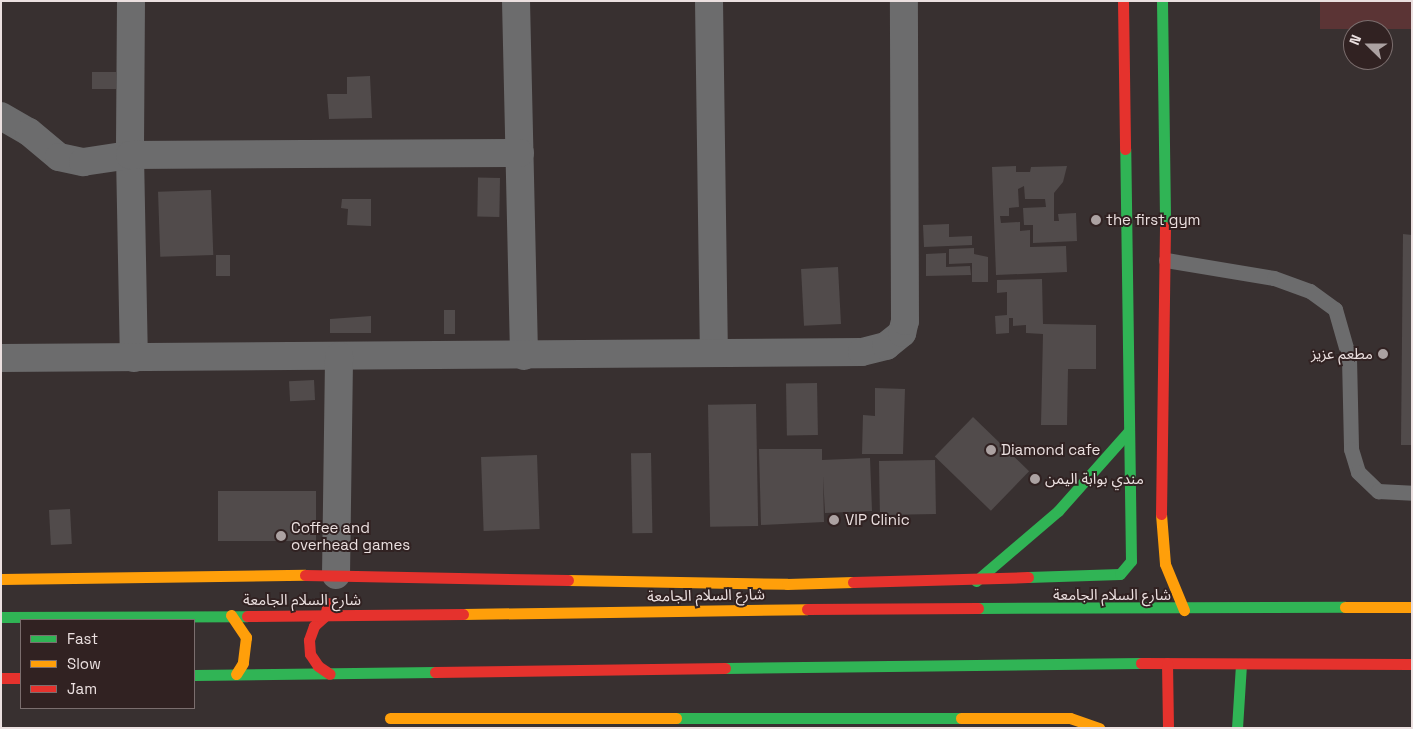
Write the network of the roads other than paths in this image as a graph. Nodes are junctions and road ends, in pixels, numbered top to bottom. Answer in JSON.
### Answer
{"nodes":[{"id":1,"x":131,"y":1,"type":"edge"},
{"id":2,"x":516,"y":1,"type":"edge"},
{"id":3,"x":709,"y":1,"type":"edge"},
{"id":4,"x":904,"y":1,"type":"edge"},
{"id":5,"x":1123,"y":1,"type":"edge"},
{"id":6,"x":1162,"y":1,"type":"edge"},
{"id":7,"x":1,"y":116,"type":"edge"},
{"id":8,"x":520,"y":153,"type":"junction"},
{"id":9,"x":130,"y":155,"type":"junction"},
{"id":10,"x":1166,"y":260,"type":"junction"},
{"id":11,"x":714,"y":353,"type":"junction"},
{"id":12,"x":339,"y":356,"type":"junction"},
{"id":13,"x":524,"y":356,"type":"junction"},
{"id":14,"x":1,"y":358,"type":"edge"},
{"id":15,"x":134,"y":358,"type":"junction"},
{"id":16,"x":1129,"y":431,"type":"junction"},
{"id":17,"x":1412,"y":494,"type":"edge"},
{"id":18,"x":1131,"y":561,"type":"junction"},
{"id":19,"x":1165,"y":564,"type":"junction"},
{"id":20,"x":336,"y":575,"type":"junction"},
{"id":21,"x":1,"y":578,"type":"edge"},
{"id":22,"x":976,"y":581,"type":"junction"},
{"id":23,"x":787,"y":584,"type":"junction"},
{"id":24,"x":1412,"y":607,"type":"edge"},
{"id":25,"x":739,"y":609,"type":"junction"},
{"id":26,"x":1184,"y":610,"type":"junction"},
{"id":27,"x":231,"y":615,"type":"junction"},
{"id":28,"x":325,"y":616,"type":"junction"},
{"id":29,"x":1,"y":617,"type":"edge"},
{"id":30,"x":1167,"y":663,"type":"junction"},
{"id":31,"x":1241,"y":664,"type":"junction"},
{"id":32,"x":1412,"y":664,"type":"edge"},
{"id":33,"x":236,"y":674,"type":"junction"},
{"id":34,"x":330,"y":674,"type":"junction"},
{"id":35,"x":195,"y":675,"type":"edge"},
{"id":36,"x":1,"y":678,"type":"edge"},
{"id":37,"x":20,"y":678,"type":"edge"},
{"id":38,"x":390,"y":723,"type":"edge"},
{"id":39,"x":1099,"y":728,"type":"edge"},
{"id":40,"x":1168,"y":728,"type":"edge"},
{"id":41,"x":1237,"y":728,"type":"edge"}],
"edges":[{"from":1,"to":9,"type":"street"},
{"from":2,"to":8,"type":"street"},
{"from":3,"to":11,"type":"street"},
{"from":4,"to":11,"type":"street"},
{"from":5,"to":16,"type":"street"},
{"from":6,"to":10,"type":"street"},
{"from":7,"to":9,"type":"street"},
{"from":8,"to":9,"type":"street"},
{"from":8,"to":13,"type":"street"},
{"from":9,"to":15,"type":"street"},
{"from":10,"to":17,"type":"lane"},
{"from":10,"to":19,"type":"street"},
{"from":11,"to":13,"type":"street"},
{"from":12,"to":13,"type":"street"},
{"from":12,"to":15,"type":"street"},
{"from":12,"to":20,"type":"street"},
{"from":14,"to":15,"type":"street"},
{"from":16,"to":18,"type":"street"},
{"from":16,"to":22,"type":"street"},
{"from":18,"to":19,"type":"street"},
{"from":18,"to":22,"type":"street"},
{"from":19,"to":26,"type":"street"},
{"from":20,"to":21,"type":"street"},
{"from":20,"to":23,"type":"street"},
{"from":20,"to":28,"type":"street"},
{"from":22,"to":23,"type":"street"},
{"from":23,"to":25,"type":"street"},
{"from":24,"to":26,"type":"street","name":"شارع السلام الجامعة"},
{"from":25,"to":26,"type":"street","name":"شارع السلام الجامعة"},
{"from":25,"to":28,"type":"street","name":"شارع السلام الجامعة"},
{"from":27,"to":28,"type":"street","name":"شارع السلام الجامعة"},
{"from":27,"to":29,"type":"street","name":"شارع السلام الجامعة"},
{"from":27,"to":33,"type":"street"},
{"from":28,"to":34,"type":"street"},
{"from":30,"to":31,"type":"street"},
{"from":30,"to":34,"type":"street"},
{"from":30,"to":40,"type":"street"},
{"from":31,"to":32,"type":"street"},
{"from":31,"to":41,"type":"street"},
{"from":33,"to":34,"type":"street"},
{"from":33,"to":35,"type":"street"},
{"from":36,"to":37,"type":"street"},
{"from":38,"to":39,"type":"street"}]}
